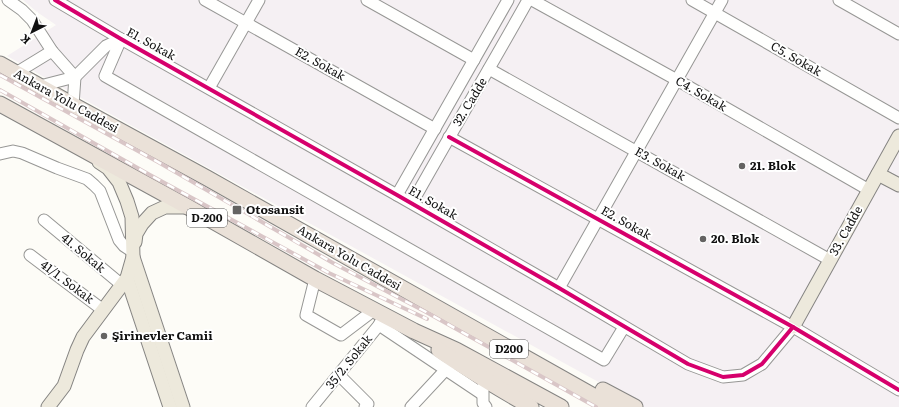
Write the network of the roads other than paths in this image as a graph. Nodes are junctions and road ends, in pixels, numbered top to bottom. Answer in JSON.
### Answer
{"nodes":[{"id":1,"x":8,"y":0,"type":"edge"},
{"id":2,"x":55,"y":0,"type":"edge"},
{"id":3,"x":205,"y":0,"type":"edge"},
{"id":4,"x":259,"y":0,"type":"edge"},
{"id":5,"x":367,"y":0,"type":"edge"},
{"id":6,"x":508,"y":0,"type":"edge"},
{"id":7,"x":528,"y":0,"type":"edge"},
{"id":8,"x":532,"y":0,"type":"edge"},
{"id":9,"x":692,"y":0,"type":"edge"},
{"id":10,"x":722,"y":0,"type":"edge"},
{"id":11,"x":839,"y":0,"type":"edge"},
{"id":12,"x":715,"y":13,"type":"junction"},
{"id":13,"x":246,"y":23,"type":"junction"},
{"id":14,"x":899,"y":34,"type":"edge"},
{"id":15,"x":121,"y":39,"type":"junction"},
{"id":16,"x":52,"y":51,"type":"junction"},
{"id":17,"x":474,"y":60,"type":"junction"},
{"id":18,"x":0,"y":64,"type":"edge"},
{"id":19,"x":490,"y":68,"type":"junction"},
{"id":20,"x":16,"y":73,"type":"junction"},
{"id":21,"x":75,"y":77,"type":"junction"},
{"id":22,"x":677,"y":80,"type":"junction"},
{"id":23,"x":40,"y":86,"type":"junction"},
{"id":24,"x":209,"y":88,"type":"junction"},
{"id":25,"x":0,"y":104,"type":"edge"},
{"id":26,"x":73,"y":105,"type":"junction"},
{"id":27,"x":899,"y":118,"type":"edge"},
{"id":28,"x":435,"y":129,"type":"junction"},
{"id":29,"x":899,"y":136,"type":"edge"},
{"id":30,"x":449,"y":137,"type":"junction"},
{"id":31,"x":73,"y":144,"type":"junction"},
{"id":32,"x":637,"y":151,"type":"junction"},
{"id":33,"x":0,"y":154,"type":"edge"},
{"id":34,"x":894,"y":159,"type":"edge"},
{"id":35,"x":878,"y":174,"type":"junction"},
{"id":36,"x":899,"y":185,"type":"edge"},
{"id":37,"x":869,"y":190,"type":"junction"},
{"id":38,"x":397,"y":194,"type":"junction"},
{"id":39,"x":412,"y":203,"type":"junction"},
{"id":40,"x":188,"y":207,"type":"junction"},
{"id":41,"x":598,"y":219,"type":"junction"},
{"id":42,"x":44,"y":220,"type":"dead end"},
{"id":43,"x":133,"y":252,"type":"junction"},
{"id":44,"x":30,"y":255,"type":"dead end"},
{"id":45,"x":830,"y":260,"type":"junction"},
{"id":46,"x":315,"y":279,"type":"junction"},
{"id":47,"x":124,"y":282,"type":"junction"},
{"id":48,"x":559,"y":288,"type":"junction"},
{"id":49,"x":404,"y":290,"type":"junction"},
{"id":50,"x":103,"y":310,"type":"junction"},
{"id":51,"x":379,"y":317,"type":"junction"},
{"id":52,"x":624,"y":327,"type":"junction"},
{"id":53,"x":792,"y":327,"type":"junction"},
{"id":54,"x":414,"y":331,"type":"junction"},
{"id":55,"x":450,"y":365,"type":"junction"},
{"id":56,"x":339,"y":375,"type":"junction"},
{"id":57,"x":899,"y":390,"type":"edge"},
{"id":58,"x":483,"y":398,"type":"edge"},
{"id":59,"x":48,"y":407,"type":"edge"},
{"id":60,"x":170,"y":407,"type":"edge"},
{"id":61,"x":183,"y":407,"type":"edge"},
{"id":62,"x":312,"y":407,"type":"edge"},
{"id":63,"x":365,"y":407,"type":"edge"},
{"id":64,"x":411,"y":407,"type":"edge"},
{"id":65,"x":532,"y":407,"type":"edge"},
{"id":66,"x":561,"y":407,"type":"edge"},
{"id":67,"x":614,"y":407,"type":"edge"},
{"id":68,"x":635,"y":407,"type":"edge"}],
"edges":[{"from":1,"to":16,"type":"street"},
{"from":2,"to":15,"type":"street","name":"E1. Sokak"},
{"from":3,"to":13,"type":"street","name":"E2. Sokak"},
{"from":4,"to":13,"type":"street"},
{"from":5,"to":17,"type":"street"},
{"from":6,"to":17,"type":"street","name":"32. Cadde"},
{"from":7,"to":19,"type":"street","name":"32. Cadde"},
{"from":8,"to":22,"type":"street","name":"C4. Sokak"},
{"from":9,"to":12,"type":"street","name":"C5. Sokak"},
{"from":10,"to":12,"type":"street"},
{"from":11,"to":14,"type":"street"},
{"from":12,"to":22,"type":"street"},
{"from":12,"to":27,"type":"street","name":"C5. Sokak"},
{"from":13,"to":24,"type":"street"},
{"from":13,"to":28,"type":"street","name":"E2. Sokak"},
{"from":15,"to":21,"type":"street"},
{"from":15,"to":24,"type":"street","name":"E1. Sokak"},
{"from":15,"to":52,"type":"street"},
{"from":16,"to":20,"type":"street"},
{"from":16,"to":21,"type":"street"},
{"from":17,"to":28,"type":"street","name":"32. Cadde"},
{"from":18,"to":20,"type":"highway","name":"Ankara Yolu Caddesi"},
{"from":19,"to":30,"type":"street","name":"32. Cadde"},
{"from":19,"to":32,"type":"street","name":"E3. Sokak"},
{"from":20,"to":23,"type":"highway","name":"Ankara Yolu Caddesi"},
{"from":21,"to":23,"type":"street"},
{"from":21,"to":26,"type":"street"},
{"from":22,"to":32,"type":"street"},
{"from":22,"to":37,"type":"street","name":"C4. Sokak"},
{"from":23,"to":26,"type":"highway","name":"Ankara Yolu Caddesi"},
{"from":24,"to":38,"type":"street","name":"E1. Sokak"},
{"from":25,"to":31,"type":"highway","number":"D-200"},
{"from":26,"to":49,"type":"highway","name":"Ankara Yolu Caddesi","number":"D-200"},
{"from":28,"to":38,"type":"street","name":"32. Cadde"},
{"from":29,"to":34,"type":"main road","name":"33. Cadde"},
{"from":30,"to":39,"type":"street","name":"32. Cadde"},
{"from":30,"to":41,"type":"street","name":"E2. Sokak"},
{"from":31,"to":40,"type":"highway","number":"D-200"},
{"from":31,"to":43,"type":"main road"},
{"from":32,"to":41,"type":"street"},
{"from":32,"to":45,"type":"street","name":"E3. Sokak"},
{"from":33,"to":43,"type":"street"},
{"from":34,"to":35,"type":"main road","name":"33. Cadde"},
{"from":35,"to":36,"type":"main road"},
{"from":35,"to":37,"type":"main road","name":"33. Cadde"},
{"from":37,"to":45,"type":"main road","name":"33. Cadde"},
{"from":38,"to":39,"type":"street","name":"E1. Sokak"},
{"from":39,"to":48,"type":"street","name":"E1. Sokak"},
{"from":40,"to":43,"type":"main road"},
{"from":40,"to":46,"type":"highway","number":"D-200"},
{"from":41,"to":48,"type":"street"},
{"from":41,"to":53,"type":"street","name":"E2. Sokak"},
{"from":42,"to":47,"type":"street","name":"41. Sokak"},
{"from":43,"to":47,"type":"main road"},
{"from":43,"to":61,"type":"main road"},
{"from":44,"to":50,"type":"street","name":"41/1. Sokak"},
{"from":45,"to":53,"type":"main road","name":"33. Cadde"},
{"from":46,"to":51,"type":"highway","number":"D-200"},
{"from":46,"to":51,"type":"street"},
{"from":47,"to":50,"type":"main road"},
{"from":47,"to":60,"type":"main road"},
{"from":48,"to":52,"type":"street","name":"E1. Sokak"},
{"from":49,"to":67,"type":"highway","name":"Ankara Yolu Caddesi","number":"D200"},
{"from":49,"to":68,"type":"highway"},
{"from":50,"to":59,"type":"main road"},
{"from":51,"to":54,"type":"highway","number":"D-200"},
{"from":51,"to":55,"type":"street"},
{"from":51,"to":56,"type":"street","name":"35/2. Sokak"},
{"from":52,"to":53,"type":"street","name":"E1. Sokak"},
{"from":53,"to":57,"type":"street","name":"E2. Sokak"},
{"from":54,"to":55,"type":"highway"},
{"from":54,"to":66,"type":"highway","number":"D200"},
{"from":55,"to":58,"type":"highway"},
{"from":55,"to":64,"type":"street"},
{"from":56,"to":62,"type":"street","name":"35/2. Sokak"},
{"from":56,"to":63,"type":"street"},
{"from":58,"to":65,"type":"highway"}]}
